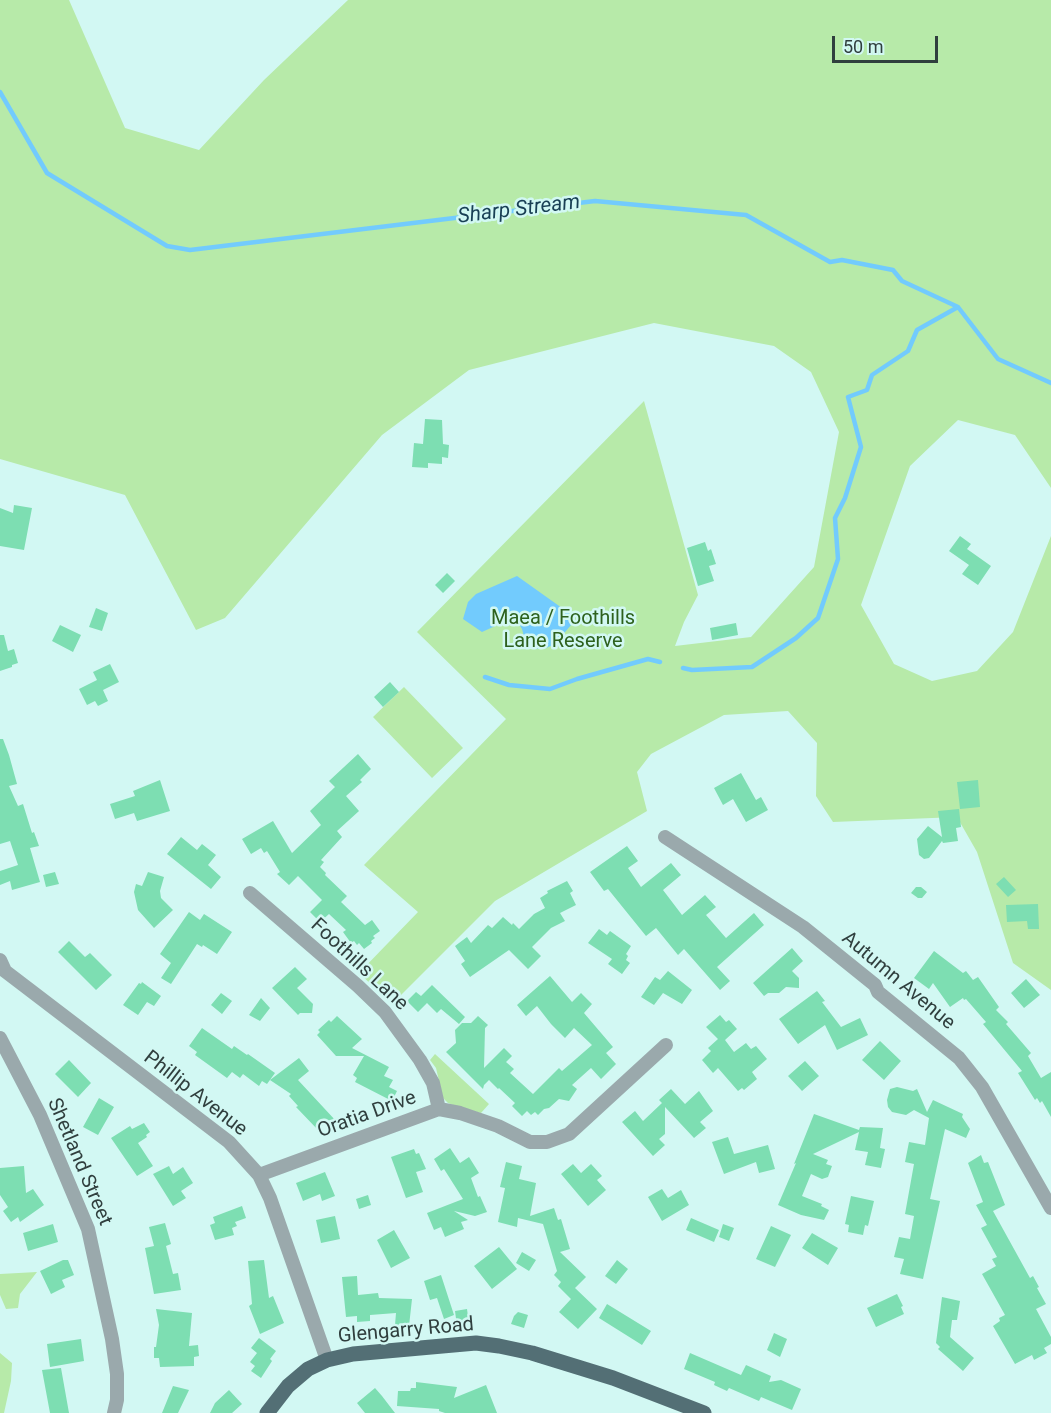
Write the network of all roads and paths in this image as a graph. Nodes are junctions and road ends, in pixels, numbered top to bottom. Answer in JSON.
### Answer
{"nodes":[{"id":1,"x":665,"y":837,"type":"dead end"},
{"id":2,"x":250,"y":893,"type":"dead end"},
{"id":3,"x":2,"y":967,"type":"edge"},
{"id":4,"x":0,"y":1038,"type":"edge"},
{"id":5,"x":666,"y":1045,"type":"dead end"},
{"id":6,"x":439,"y":1109,"type":"junction"},
{"id":7,"x":259,"y":1175,"type":"junction"},
{"id":8,"x":1051,"y":1208,"type":"edge"},
{"id":9,"x":327,"y":1360,"type":"junction"},
{"id":10,"x":114,"y":1413,"type":"edge"},
{"id":11,"x":267,"y":1413,"type":"edge"},
{"id":12,"x":704,"y":1413,"type":"edge"}],
"edges":[{"from":1,"to":8,"type":"street","name":"Autumn Avenue"},
{"from":2,"to":6,"type":"street","name":"Foothills Lane"},
{"from":3,"to":7,"type":"street","name":"Phillip Avenue"},
{"from":4,"to":10,"type":"street","name":"Shetland Street"},
{"from":5,"to":6,"type":"street","name":"Oratia Drive"},
{"from":6,"to":7,"type":"street","name":"Oratia Drive"},
{"from":7,"to":9,"type":"street","name":"Phillip Avenue"},
{"from":9,"to":11,"type":"main road","name":"Glengarry Road"},
{"from":9,"to":12,"type":"main road","name":"Glengarry Road"}]}
